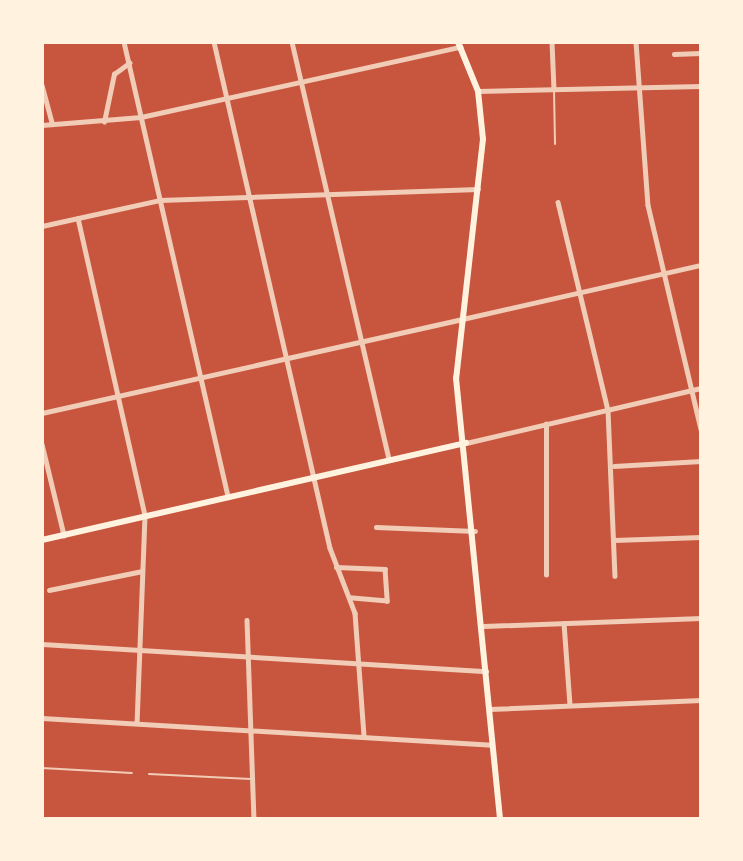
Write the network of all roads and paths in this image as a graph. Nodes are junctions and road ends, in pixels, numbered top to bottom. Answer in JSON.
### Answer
{"nodes":[{"id":1,"x":124,"y":42,"type":"edge"},
{"id":2,"x":214,"y":42,"type":"edge"},
{"id":3,"x":292,"y":42,"type":"edge"},
{"id":4,"x":551,"y":42,"type":"edge"},
{"id":5,"x":636,"y":42,"type":"edge"},
{"id":6,"x":459,"y":44,"type":"edge"},
{"id":7,"x":701,"y":53,"type":"edge"},
{"id":8,"x":674,"y":54,"type":"dead end"},
{"id":9,"x":129,"y":63,"type":"junction"},
{"id":10,"x":301,"y":82,"type":"junction"},
{"id":11,"x":42,"y":85,"type":"edge"},
{"id":12,"x":701,"y":86,"type":"edge"},
{"id":13,"x":638,"y":87,"type":"junction"},
{"id":14,"x":554,"y":89,"type":"junction"},
{"id":15,"x":478,"y":91,"type":"junction"},
{"id":16,"x":226,"y":99,"type":"junction"},
{"id":17,"x":141,"y":117,"type":"junction"},
{"id":18,"x":104,"y":122,"type":"junction"},
{"id":19,"x":52,"y":123,"type":"junction"},
{"id":20,"x":42,"y":125,"type":"edge"},
{"id":21,"x":555,"y":145,"type":"dead end"},
{"id":22,"x":479,"y":189,"type":"junction"},
{"id":23,"x":327,"y":194,"type":"junction"},
{"id":24,"x":250,"y":197,"type":"junction"},
{"id":25,"x":159,"y":200,"type":"junction"},
{"id":26,"x":558,"y":202,"type":"dead end"},
{"id":27,"x":78,"y":218,"type":"junction"},
{"id":28,"x":42,"y":226,"type":"edge"},
{"id":29,"x":701,"y":265,"type":"edge"},
{"id":30,"x":664,"y":274,"type":"junction"},
{"id":31,"x":577,"y":293,"type":"junction"},
{"id":32,"x":458,"y":320,"type":"junction"},
{"id":33,"x":361,"y":343,"type":"junction"},
{"id":34,"x":287,"y":360,"type":"junction"},
{"id":35,"x":201,"y":380,"type":"junction"},
{"id":36,"x":701,"y":388,"type":"edge"},
{"id":37,"x":692,"y":390,"type":"junction"},
{"id":38,"x":118,"y":399,"type":"junction"},
{"id":39,"x":608,"y":410,"type":"junction"},
{"id":40,"x":42,"y":413,"type":"edge"},
{"id":41,"x":546,"y":424,"type":"junction"},
{"id":42,"x":701,"y":429,"type":"edge"},
{"id":43,"x":42,"y":443,"type":"edge"},
{"id":44,"x":466,"y":443,"type":"junction"},
{"id":45,"x":388,"y":460,"type":"junction"},
{"id":46,"x":701,"y":461,"type":"edge"},
{"id":47,"x":614,"y":466,"type":"junction"},
{"id":48,"x":313,"y":478,"type":"junction"},
{"id":49,"x":229,"y":497,"type":"junction"},
{"id":50,"x":145,"y":516,"type":"junction"},
{"id":51,"x":376,"y":527,"type":"dead end"},
{"id":52,"x":475,"y":531,"type":"junction"},
{"id":53,"x":64,"y":535,"type":"junction"},
{"id":54,"x":701,"y":537,"type":"edge"},
{"id":55,"x":42,"y":540,"type":"edge"},
{"id":56,"x":614,"y":540,"type":"junction"},
{"id":57,"x":336,"y":567,"type":"junction"},
{"id":58,"x":142,"y":571,"type":"junction"},
{"id":59,"x":546,"y":575,"type":"dead end"},
{"id":60,"x":615,"y":576,"type":"dead end"},
{"id":61,"x":49,"y":590,"type":"dead end"},
{"id":62,"x":350,"y":598,"type":"junction"},
{"id":63,"x":701,"y":618,"type":"edge"},
{"id":64,"x":247,"y":620,"type":"dead end"},
{"id":65,"x":564,"y":623,"type":"junction"},
{"id":66,"x":484,"y":626,"type":"junction"},
{"id":67,"x":42,"y":644,"type":"edge"},
{"id":68,"x":138,"y":651,"type":"junction"},
{"id":69,"x":248,"y":657,"type":"junction"},
{"id":70,"x":361,"y":663,"type":"junction"},
{"id":71,"x":486,"y":671,"type":"junction"},
{"id":72,"x":701,"y":700,"type":"edge"},
{"id":73,"x":570,"y":705,"type":"junction"},
{"id":74,"x":489,"y":709,"type":"junction"},
{"id":75,"x":42,"y":718,"type":"edge"},
{"id":76,"x":137,"y":723,"type":"junction"},
{"id":77,"x":251,"y":730,"type":"junction"},
{"id":78,"x":364,"y":737,"type":"junction"},
{"id":79,"x":491,"y":744,"type":"junction"},
{"id":80,"x":42,"y":768,"type":"edge"},
{"id":81,"x":132,"y":772,"type":"dead end"},
{"id":82,"x":149,"y":774,"type":"dead end"},
{"id":83,"x":252,"y":779,"type":"junction"},
{"id":84,"x":254,"y":819,"type":"edge"},
{"id":85,"x":500,"y":819,"type":"edge"}],
"edges":[{"from":1,"to":9,"type":"street"},
{"from":2,"to":16,"type":"street"},
{"from":3,"to":10,"type":"street"},
{"from":4,"to":14,"type":"street"},
{"from":5,"to":13,"type":"street"},
{"from":6,"to":10,"type":"street"},
{"from":6,"to":15,"type":"main road"},
{"from":7,"to":8,"type":"street"},
{"from":9,"to":17,"type":"street"},
{"from":9,"to":18,"type":"street"},
{"from":10,"to":16,"type":"street"},
{"from":10,"to":23,"type":"street"},
{"from":11,"to":19,"type":"street"},
{"from":12,"to":13,"type":"street"},
{"from":13,"to":14,"type":"street"},
{"from":13,"to":30,"type":"street"},
{"from":14,"to":15,"type":"street"},
{"from":14,"to":21,"type":"lane"},
{"from":15,"to":22,"type":"main road"},
{"from":16,"to":17,"type":"street"},
{"from":16,"to":24,"type":"street"},
{"from":17,"to":18,"type":"street"},
{"from":17,"to":25,"type":"street"},
{"from":18,"to":19,"type":"street"},
{"from":19,"to":20,"type":"street"},
{"from":22,"to":23,"type":"street"},
{"from":22,"to":32,"type":"main road"},
{"from":23,"to":24,"type":"street"},
{"from":23,"to":33,"type":"street"},
{"from":24,"to":25,"type":"street"},
{"from":24,"to":34,"type":"street"},
{"from":25,"to":27,"type":"street"},
{"from":25,"to":35,"type":"street"},
{"from":26,"to":31,"type":"street"},
{"from":27,"to":28,"type":"street"},
{"from":27,"to":38,"type":"street"},
{"from":29,"to":30,"type":"street"},
{"from":30,"to":31,"type":"street"},
{"from":30,"to":37,"type":"street"},
{"from":31,"to":32,"type":"street"},
{"from":31,"to":39,"type":"street"},
{"from":32,"to":33,"type":"street"},
{"from":32,"to":44,"type":"main road"},
{"from":33,"to":34,"type":"street"},
{"from":33,"to":45,"type":"street"},
{"from":34,"to":35,"type":"street"},
{"from":34,"to":48,"type":"street"},
{"from":35,"to":38,"type":"street"},
{"from":35,"to":49,"type":"street"},
{"from":36,"to":37,"type":"street"},
{"from":37,"to":39,"type":"street"},
{"from":37,"to":42,"type":"street"},
{"from":38,"to":40,"type":"street"},
{"from":38,"to":50,"type":"street"},
{"from":39,"to":41,"type":"street"},
{"from":39,"to":47,"type":"street"},
{"from":41,"to":44,"type":"street"},
{"from":41,"to":59,"type":"street"},
{"from":43,"to":53,"type":"street"},
{"from":44,"to":45,"type":"main road"},
{"from":44,"to":52,"type":"main road"},
{"from":45,"to":48,"type":"main road"},
{"from":46,"to":47,"type":"street"},
{"from":47,"to":56,"type":"street"},
{"from":48,"to":49,"type":"main road"},
{"from":48,"to":57,"type":"street"},
{"from":49,"to":50,"type":"main road"},
{"from":50,"to":53,"type":"main road"},
{"from":50,"to":58,"type":"street"},
{"from":51,"to":52,"type":"street"},
{"from":52,"to":66,"type":"main road"},
{"from":53,"to":55,"type":"main road"},
{"from":54,"to":56,"type":"street"},
{"from":56,"to":60,"type":"street"},
{"from":57,"to":62,"type":"street"},
{"from":57,"to":62,"type":"street"},
{"from":58,"to":61,"type":"street"},
{"from":58,"to":68,"type":"street"},
{"from":62,"to":70,"type":"street"},
{"from":63,"to":65,"type":"street"},
{"from":64,"to":69,"type":"street"},
{"from":65,"to":66,"type":"street"},
{"from":65,"to":73,"type":"street"},
{"from":66,"to":71,"type":"main road"},
{"from":67,"to":68,"type":"street"},
{"from":68,"to":69,"type":"street"},
{"from":68,"to":76,"type":"street"},
{"from":69,"to":70,"type":"street"},
{"from":69,"to":77,"type":"street"},
{"from":70,"to":71,"type":"street"},
{"from":70,"to":78,"type":"street"},
{"from":71,"to":74,"type":"main road"},
{"from":72,"to":73,"type":"street"},
{"from":73,"to":74,"type":"street"},
{"from":74,"to":79,"type":"main road"},
{"from":75,"to":76,"type":"street"},
{"from":76,"to":77,"type":"street"},
{"from":77,"to":78,"type":"street"},
{"from":77,"to":83,"type":"street"},
{"from":78,"to":79,"type":"street"},
{"from":79,"to":85,"type":"main road"},
{"from":80,"to":81,"type":"lane"},
{"from":82,"to":83,"type":"lane"},
{"from":83,"to":84,"type":"street"}]}
